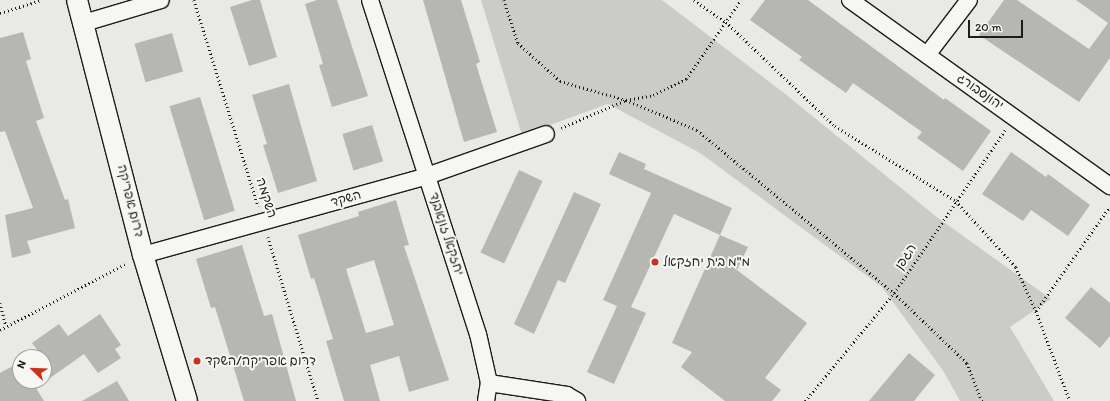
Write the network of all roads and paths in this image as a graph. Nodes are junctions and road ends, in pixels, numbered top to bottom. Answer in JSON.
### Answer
{"nodes":[{"id":1,"x":41,"y":0,"type":"edge"},
{"id":2,"x":77,"y":0,"type":"edge"},
{"id":3,"x":161,"y":0,"type":"edge"},
{"id":4,"x":194,"y":0,"type":"edge"},
{"id":5,"x":370,"y":0,"type":"edge"},
{"id":6,"x":504,"y":0,"type":"edge"},
{"id":7,"x":694,"y":0,"type":"edge"},
{"id":8,"x":741,"y":0,"type":"edge"},
{"id":9,"x":850,"y":0,"type":"edge"},
{"id":10,"x":968,"y":0,"type":"edge"},
{"id":11,"x":0,"y":13,"type":"edge"},
{"id":12,"x":726,"y":22,"type":"junction"},
{"id":13,"x":84,"y":23,"type":"junction"},
{"id":14,"x":927,"y":55,"type":"junction"},
{"id":15,"x":626,"y":100,"type":"junction"},
{"id":16,"x":1014,"y":117,"type":"junction"},
{"id":17,"x":546,"y":134,"type":"joint"},
{"id":18,"x":427,"y":176,"type":"junction"},
{"id":19,"x":1110,"y":186,"type":"edge"},
{"id":20,"x":956,"y":201,"type":"junction"},
{"id":21,"x":1110,"y":206,"type":"edge"},
{"id":22,"x":263,"y":222,"type":"junction"},
{"id":23,"x":143,"y":255,"type":"junction"},
{"id":24,"x":894,"y":293,"type":"junction"},
{"id":25,"x":0,"y":303,"type":"edge"},
{"id":26,"x":1036,"y":311,"type":"junction"},
{"id":27,"x":6,"y":325,"type":"junction"},
{"id":28,"x":0,"y":330,"type":"edge"},
{"id":29,"x":489,"y":384,"type":"junction"},
{"id":30,"x":187,"y":401,"type":"edge"},
{"id":31,"x":318,"y":401,"type":"edge"},
{"id":32,"x":486,"y":401,"type":"edge"},
{"id":33,"x":577,"y":401,"type":"edge"},
{"id":34,"x":805,"y":401,"type":"edge"},
{"id":35,"x":982,"y":401,"type":"edge"},
{"id":36,"x":1070,"y":401,"type":"edge"}],
"edges":[{"from":1,"to":11,"type":"path"},
{"from":2,"to":13,"type":"street","name":"דרום אפריקה"},
{"from":3,"to":13,"type":"street"},
{"from":4,"to":22,"type":"path","name":"השקמה"},
{"from":5,"to":18,"type":"street","name":"יחזקאל זונאבנד"},
{"from":6,"to":15,"type":"path"},
{"from":7,"to":12,"type":"path"},
{"from":8,"to":12,"type":"path"},
{"from":9,"to":14,"type":"street","name":"יהונסבורג"},
{"from":10,"to":14,"type":"street"},
{"from":12,"to":15,"type":"path"},
{"from":12,"to":20,"type":"path"},
{"from":13,"to":23,"type":"street","name":"דרום אפריקה"},
{"from":14,"to":16,"type":"street","name":"יהונסבורג"},
{"from":15,"to":17,"type":"path"},
{"from":15,"to":24,"type":"path"},
{"from":16,"to":19,"type":"street","name":"יהונסבורג"},
{"from":16,"to":20,"type":"path","name":"הגפן"},
{"from":17,"to":18,"type":"street","name":"השקד"},
{"from":18,"to":22,"type":"street","name":"השקד"},
{"from":18,"to":29,"type":"street","name":"יחזקאל זונאבנד"},
{"from":20,"to":24,"type":"path","name":"הגפן"},
{"from":20,"to":26,"type":"path"},
{"from":21,"to":26,"type":"path"},
{"from":22,"to":23,"type":"street","name":"השקד"},
{"from":22,"to":31,"type":"path","name":"השקמה"},
{"from":23,"to":27,"type":"path"},
{"from":23,"to":30,"type":"street","name":"דרום אפריקה"},
{"from":24,"to":34,"type":"path","name":"הגפן"},
{"from":24,"to":35,"type":"path"},
{"from":25,"to":27,"type":"path"},
{"from":26,"to":36,"type":"path"},
{"from":27,"to":28,"type":"path"},
{"from":29,"to":32,"type":"street"},
{"from":29,"to":33,"type":"street"}]}
